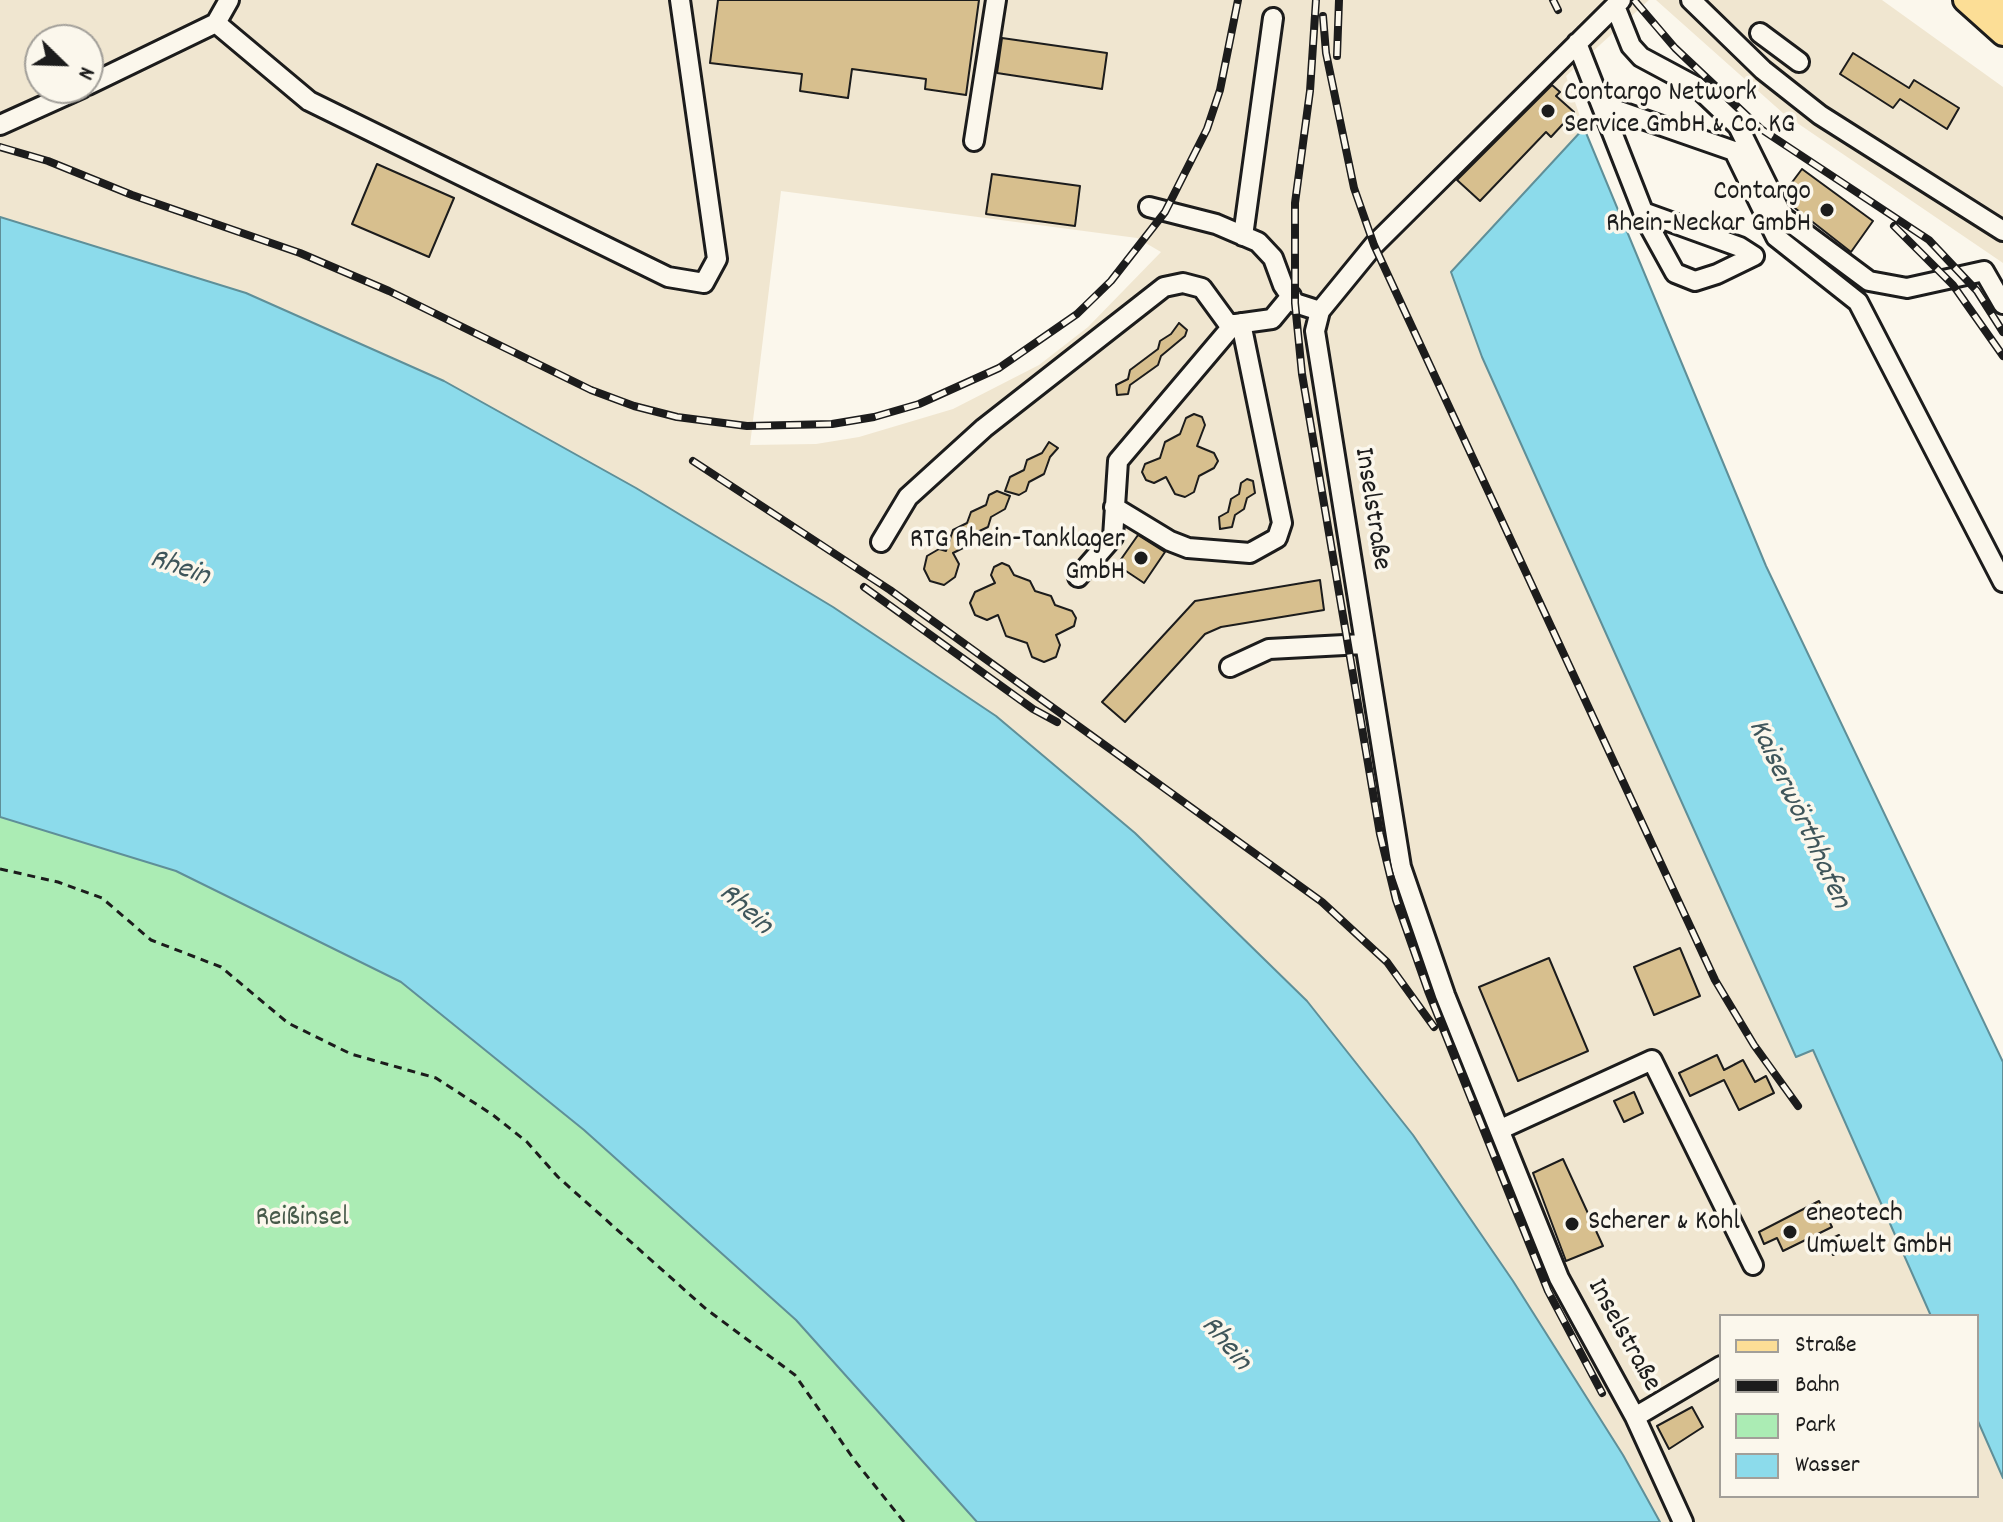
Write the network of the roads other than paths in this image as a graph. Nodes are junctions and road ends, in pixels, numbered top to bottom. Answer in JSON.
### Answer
{"nodes":[{"id":1,"x":229,"y":0,"type":"edge"},
{"id":2,"x":680,"y":0,"type":"edge"},
{"id":3,"x":996,"y":0,"type":"edge"},
{"id":4,"x":1691,"y":0,"type":"edge"},
{"id":5,"x":1965,"y":0,"type":"edge"},
{"id":6,"x":1989,"y":0,"type":"edge"},
{"id":7,"x":1618,"y":3,"type":"edge"},
{"id":8,"x":2003,"y":12,"type":"edge"},
{"id":9,"x":1273,"y":18,"type":"dead end"},
{"id":10,"x":216,"y":23,"type":"junction"},
{"id":11,"x":1760,"y":33,"type":"dead end"},
{"id":12,"x":2003,"y":34,"type":"edge"},
{"id":13,"x":1577,"y":43,"type":"junction"},
{"id":14,"x":1779,"y":47,"type":"junction"},
{"id":15,"x":1799,"y":62,"type":"dead end"},
{"id":16,"x":1763,"y":70,"type":"junction"},
{"id":17,"x":104,"y":77,"type":"edge"},
{"id":18,"x":47,"y":104,"type":"edge"},
{"id":19,"x":1602,"y":105,"type":"junction"},
{"id":20,"x":0,"y":125,"type":"edge"},
{"id":21,"x":974,"y":141,"type":"dead end"},
{"id":22,"x":1149,"y":207,"type":"dead end"},
{"id":23,"x":1643,"y":212,"type":"junction"},
{"id":24,"x":1996,"y":226,"type":"edge"},
{"id":25,"x":1243,"y":236,"type":"junction"},
{"id":26,"x":2003,"y":241,"type":"edge"},
{"id":27,"x":1291,"y":296,"type":"junction"},
{"id":28,"x":2003,"y":304,"type":"edge"},
{"id":29,"x":1320,"y":311,"type":"junction"},
{"id":30,"x":1237,"y":324,"type":"junction"},
{"id":31,"x":1114,"y":507,"type":"junction"},
{"id":32,"x":881,"y":542,"type":"dead end"},
{"id":33,"x":1078,"y":577,"type":"dead end"},
{"id":34,"x":2003,"y":582,"type":"edge"},
{"id":35,"x":1363,"y":644,"type":"junction"},
{"id":36,"x":1230,"y":667,"type":"dead end"},
{"id":37,"x":1501,"y":1129,"type":"junction"},
{"id":38,"x":1753,"y":1265,"type":"dead end"},
{"id":39,"x":1719,"y":1367,"type":"edge"},
{"id":40,"x":1635,"y":1417,"type":"junction"},
{"id":41,"x":1683,"y":1522,"type":"edge"}],
"edges":[{"from":1,"to":10,"type":"street"},
{"from":2,"to":10,"type":"street"},
{"from":3,"to":21,"type":"street"},
{"from":4,"to":16,"type":"street"},
{"from":5,"to":12,"type":"main road"},
{"from":6,"to":8,"type":"main road"},
{"from":7,"to":13,"type":"street"},
{"from":7,"to":28,"type":"street"},
{"from":9,"to":25,"type":"street"},
{"from":10,"to":17,"type":"street"},
{"from":11,"to":14,"type":"street"},
{"from":13,"to":19,"type":"street"},
{"from":13,"to":29,"type":"street"},
{"from":14,"to":15,"type":"street"},
{"from":14,"to":16,"type":"street"},
{"from":16,"to":24,"type":"street"},
{"from":18,"to":20,"type":"street"},
{"from":19,"to":23,"type":"street"},
{"from":19,"to":34,"type":"street"},
{"from":22,"to":25,"type":"street"},
{"from":23,"to":23,"type":"street"},
{"from":24,"to":26,"type":"street"},
{"from":25,"to":27,"type":"street"},
{"from":27,"to":29,"type":"street"},
{"from":27,"to":30,"type":"street"},
{"from":29,"to":35,"type":"street","name":"Inselstraße"},
{"from":30,"to":31,"type":"street"},
{"from":30,"to":31,"type":"street"},
{"from":30,"to":32,"type":"street"},
{"from":31,"to":33,"type":"street"},
{"from":35,"to":36,"type":"street"},
{"from":35,"to":37,"type":"street","name":"Inselstraße"},
{"from":37,"to":38,"type":"street"},
{"from":37,"to":40,"type":"street","name":"Inselstraße"},
{"from":39,"to":40,"type":"street"},
{"from":40,"to":41,"type":"street","name":"Inselstraße"}]}
